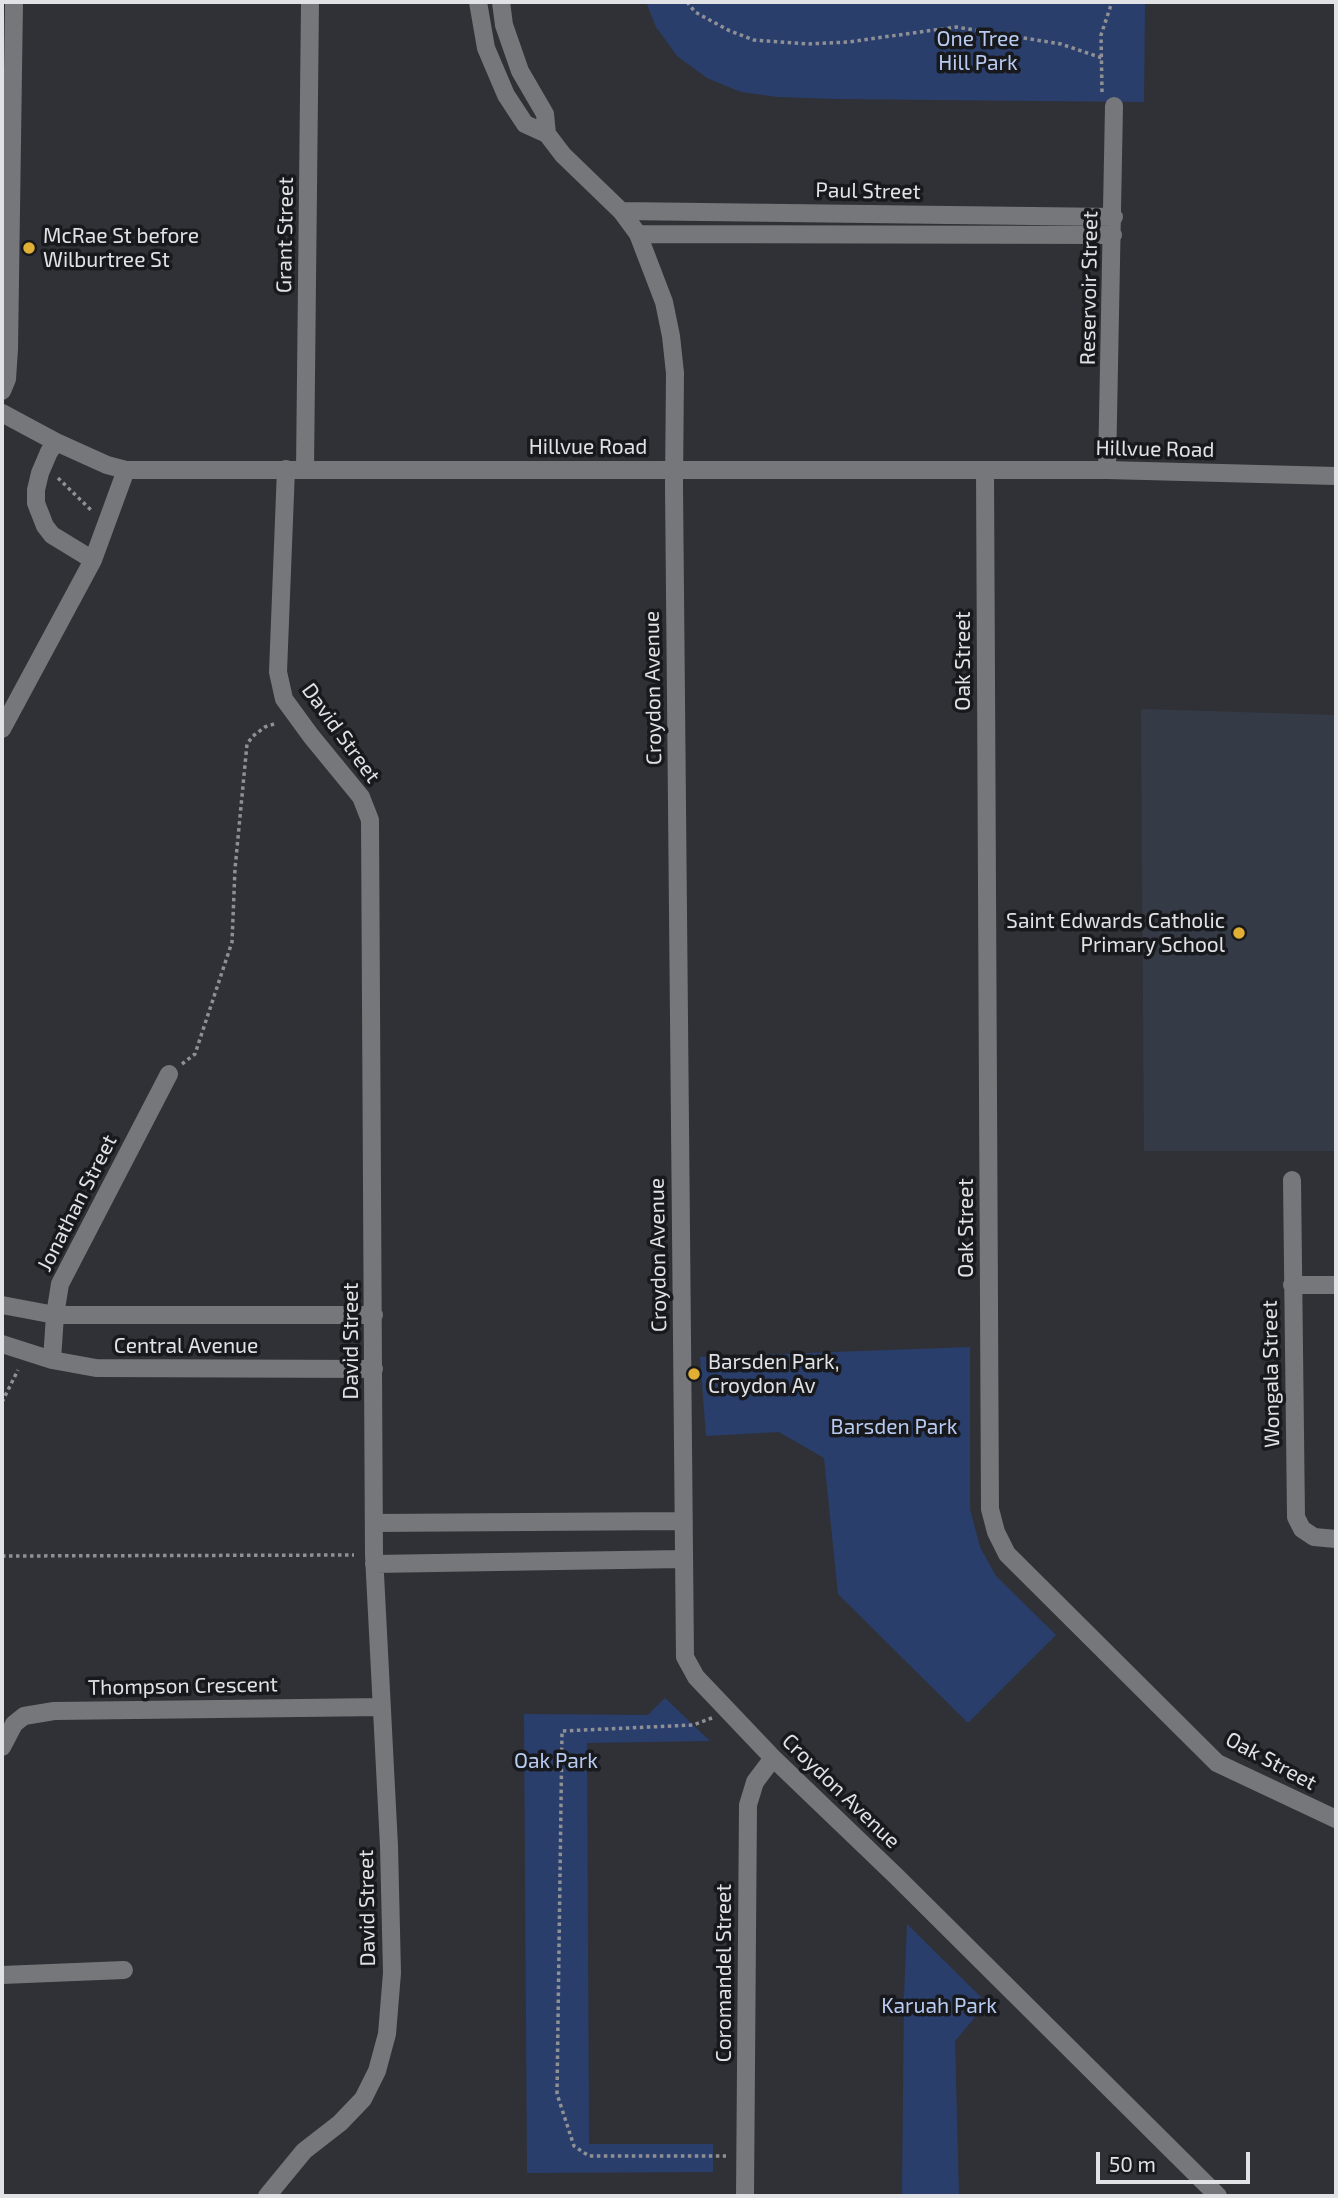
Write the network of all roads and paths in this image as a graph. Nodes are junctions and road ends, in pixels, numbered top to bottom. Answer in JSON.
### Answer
{"nodes":[{"id":1,"x":15,"y":2,"type":"edge"},
{"id":2,"x":310,"y":2,"type":"edge"},
{"id":3,"x":478,"y":2,"type":"edge"},
{"id":4,"x":501,"y":2,"type":"edge"},
{"id":5,"x":687,"y":2,"type":"edge"},
{"id":6,"x":1112,"y":2,"type":"edge"},
{"id":7,"x":1102,"y":58,"type":"junction"},
{"id":8,"x":1114,"y":106,"type":"joint"},
{"id":9,"x":547,"y":134,"type":"junction"},
{"id":10,"x":621,"y":211,"type":"junction"},
{"id":11,"x":1113,"y":226,"type":"junction"},
{"id":12,"x":638,"y":234,"type":"junction"},
{"id":13,"x":2,"y":391,"type":"edge"},
{"id":14,"x":2,"y":413,"type":"edge"},
{"id":15,"x":56,"y":442,"type":"junction"},
{"id":16,"x":43,"y":464,"type":"junction"},
{"id":17,"x":286,"y":469,"type":"junction"},
{"id":18,"x":126,"y":470,"type":"junction"},
{"id":19,"x":305,"y":470,"type":"junction"},
{"id":20,"x":674,"y":470,"type":"junction"},
{"id":21,"x":1107,"y":470,"type":"junction"},
{"id":22,"x":985,"y":471,"type":"junction"},
{"id":23,"x":1336,"y":476,"type":"edge"},
{"id":24,"x":110,"y":518,"type":"junction"},
{"id":25,"x":93,"y":560,"type":"junction"},
{"id":26,"x":296,"y":718,"type":"junction"},
{"id":27,"x":2,"y":729,"type":"edge"},
{"id":28,"x":169,"y":1074,"type":"joint"},
{"id":29,"x":1292,"y":1180,"type":"dead end"},
{"id":30,"x":1292,"y":1285,"type":"junction"},
{"id":31,"x":1336,"y":1285,"type":"edge"},
{"id":32,"x":2,"y":1305,"type":"edge"},
{"id":33,"x":55,"y":1315,"type":"junction"},
{"id":34,"x":374,"y":1315,"type":"junction"},
{"id":35,"x":2,"y":1344,"type":"edge"},
{"id":36,"x":26,"y":1352,"type":"junction"},
{"id":37,"x":52,"y":1360,"type":"junction"},
{"id":38,"x":374,"y":1369,"type":"junction"},
{"id":39,"x":2,"y":1402,"type":"edge"},
{"id":40,"x":683,"y":1521,"type":"junction"},
{"id":41,"x":374,"y":1523,"type":"junction"},
{"id":42,"x":1336,"y":1539,"type":"edge"},
{"id":43,"x":2,"y":1556,"type":"edge"},
{"id":44,"x":374,"y":1559,"type":"junction"},
{"id":45,"x":683,"y":1559,"type":"junction"},
{"id":46,"x":382,"y":1707,"type":"junction"},
{"id":47,"x":727,"y":1709,"type":"junction"},
{"id":48,"x":2,"y":1747,"type":"edge"},
{"id":49,"x":773,"y":1758,"type":"junction"},
{"id":50,"x":1336,"y":1819,"type":"edge"},
{"id":51,"x":124,"y":1970,"type":"dead end"},
{"id":52,"x":2,"y":1975,"type":"edge"},
{"id":53,"x":745,"y":2156,"type":"junction"},
{"id":54,"x":267,"y":2196,"type":"edge"},
{"id":55,"x":745,"y":2196,"type":"edge"},
{"id":56,"x":1218,"y":2196,"type":"edge"}],
"edges":[{"from":1,"to":13,"type":"street"},
{"from":2,"to":19,"type":"street","name":"Grant Street"},
{"from":3,"to":9,"type":"street","name":"Croydon Avenue"},
{"from":4,"to":9,"type":"street","name":"Croydon Avenue"},
{"from":5,"to":7,"type":"path"},
{"from":6,"to":7,"type":"path"},
{"from":7,"to":8,"type":"path"},
{"from":8,"to":11,"type":"street","name":"Reservoir Street"},
{"from":9,"to":10,"type":"street","name":"Croydon Avenue"},
{"from":10,"to":11,"type":"street","name":"Paul Street"},
{"from":10,"to":12,"type":"street","name":"Croydon Avenue"},
{"from":11,"to":12,"type":"street","name":"Paul Street"},
{"from":11,"to":21,"type":"street","name":"Reservoir Street"},
{"from":12,"to":20,"type":"street","name":"Croydon Avenue"},
{"from":14,"to":15,"type":"street","name":"Hillvue Road"},
{"from":15,"to":16,"type":"street"},
{"from":15,"to":18,"type":"street","name":"Hillvue Road"},
{"from":16,"to":24,"type":"path"},
{"from":16,"to":25,"type":"street"},
{"from":17,"to":18,"type":"street","name":"Hillvue Road"},
{"from":17,"to":19,"type":"street","name":"Hillvue Road"},
{"from":17,"to":26,"type":"street","name":"David Street"},
{"from":18,"to":24,"type":"street"},
{"from":19,"to":20,"type":"street","name":"Hillvue Road"},
{"from":20,"to":22,"type":"street","name":"Hillvue Road"},
{"from":20,"to":40,"type":"street","name":"Croydon Avenue"},
{"from":21,"to":22,"type":"street","name":"Hillvue Road"},
{"from":21,"to":23,"type":"street","name":"Hillvue Road"},
{"from":22,"to":50,"type":"street","name":"Oak Street"},
{"from":24,"to":25,"type":"street"},
{"from":25,"to":27,"type":"street"},
{"from":26,"to":28,"type":"path"},
{"from":26,"to":34,"type":"street","name":"David Street"},
{"from":28,"to":33,"type":"street","name":"Jonathan Street"},
{"from":29,"to":30,"type":"street","name":"Wongala Street"},
{"from":30,"to":31,"type":"street"},
{"from":30,"to":42,"type":"street","name":"Wongala Street"},
{"from":32,"to":33,"type":"street","name":"Central Avenue"},
{"from":33,"to":34,"type":"street","name":"Central Avenue"},
{"from":33,"to":37,"type":"street","name":"Jonathan Street"},
{"from":34,"to":38,"type":"street","name":"David Street"},
{"from":35,"to":36,"type":"street","name":"Central Avenue"},
{"from":36,"to":37,"type":"street","name":"Central Avenue"},
{"from":36,"to":39,"type":"path"},
{"from":37,"to":38,"type":"street","name":"Central Avenue"},
{"from":38,"to":41,"type":"street","name":"David Street"},
{"from":40,"to":41,"type":"street"},
{"from":40,"to":45,"type":"street","name":"Croydon Avenue"},
{"from":41,"to":44,"type":"street","name":"David Street"},
{"from":43,"to":44,"type":"path"},
{"from":44,"to":45,"type":"street"},
{"from":44,"to":46,"type":"street","name":"David Street"},
{"from":45,"to":47,"type":"street","name":"Croydon Avenue"},
{"from":46,"to":48,"type":"street","name":"Thompson Crescent"},
{"from":46,"to":54,"type":"street","name":"David Street"},
{"from":47,"to":49,"type":"street","name":"Croydon Avenue"},
{"from":47,"to":53,"type":"path"},
{"from":49,"to":53,"type":"street","name":"Coromandel Street"},
{"from":49,"to":56,"type":"street","name":"Croydon Avenue"},
{"from":51,"to":52,"type":"street"},
{"from":53,"to":55,"type":"street","name":"Coromandel Street"}]}
